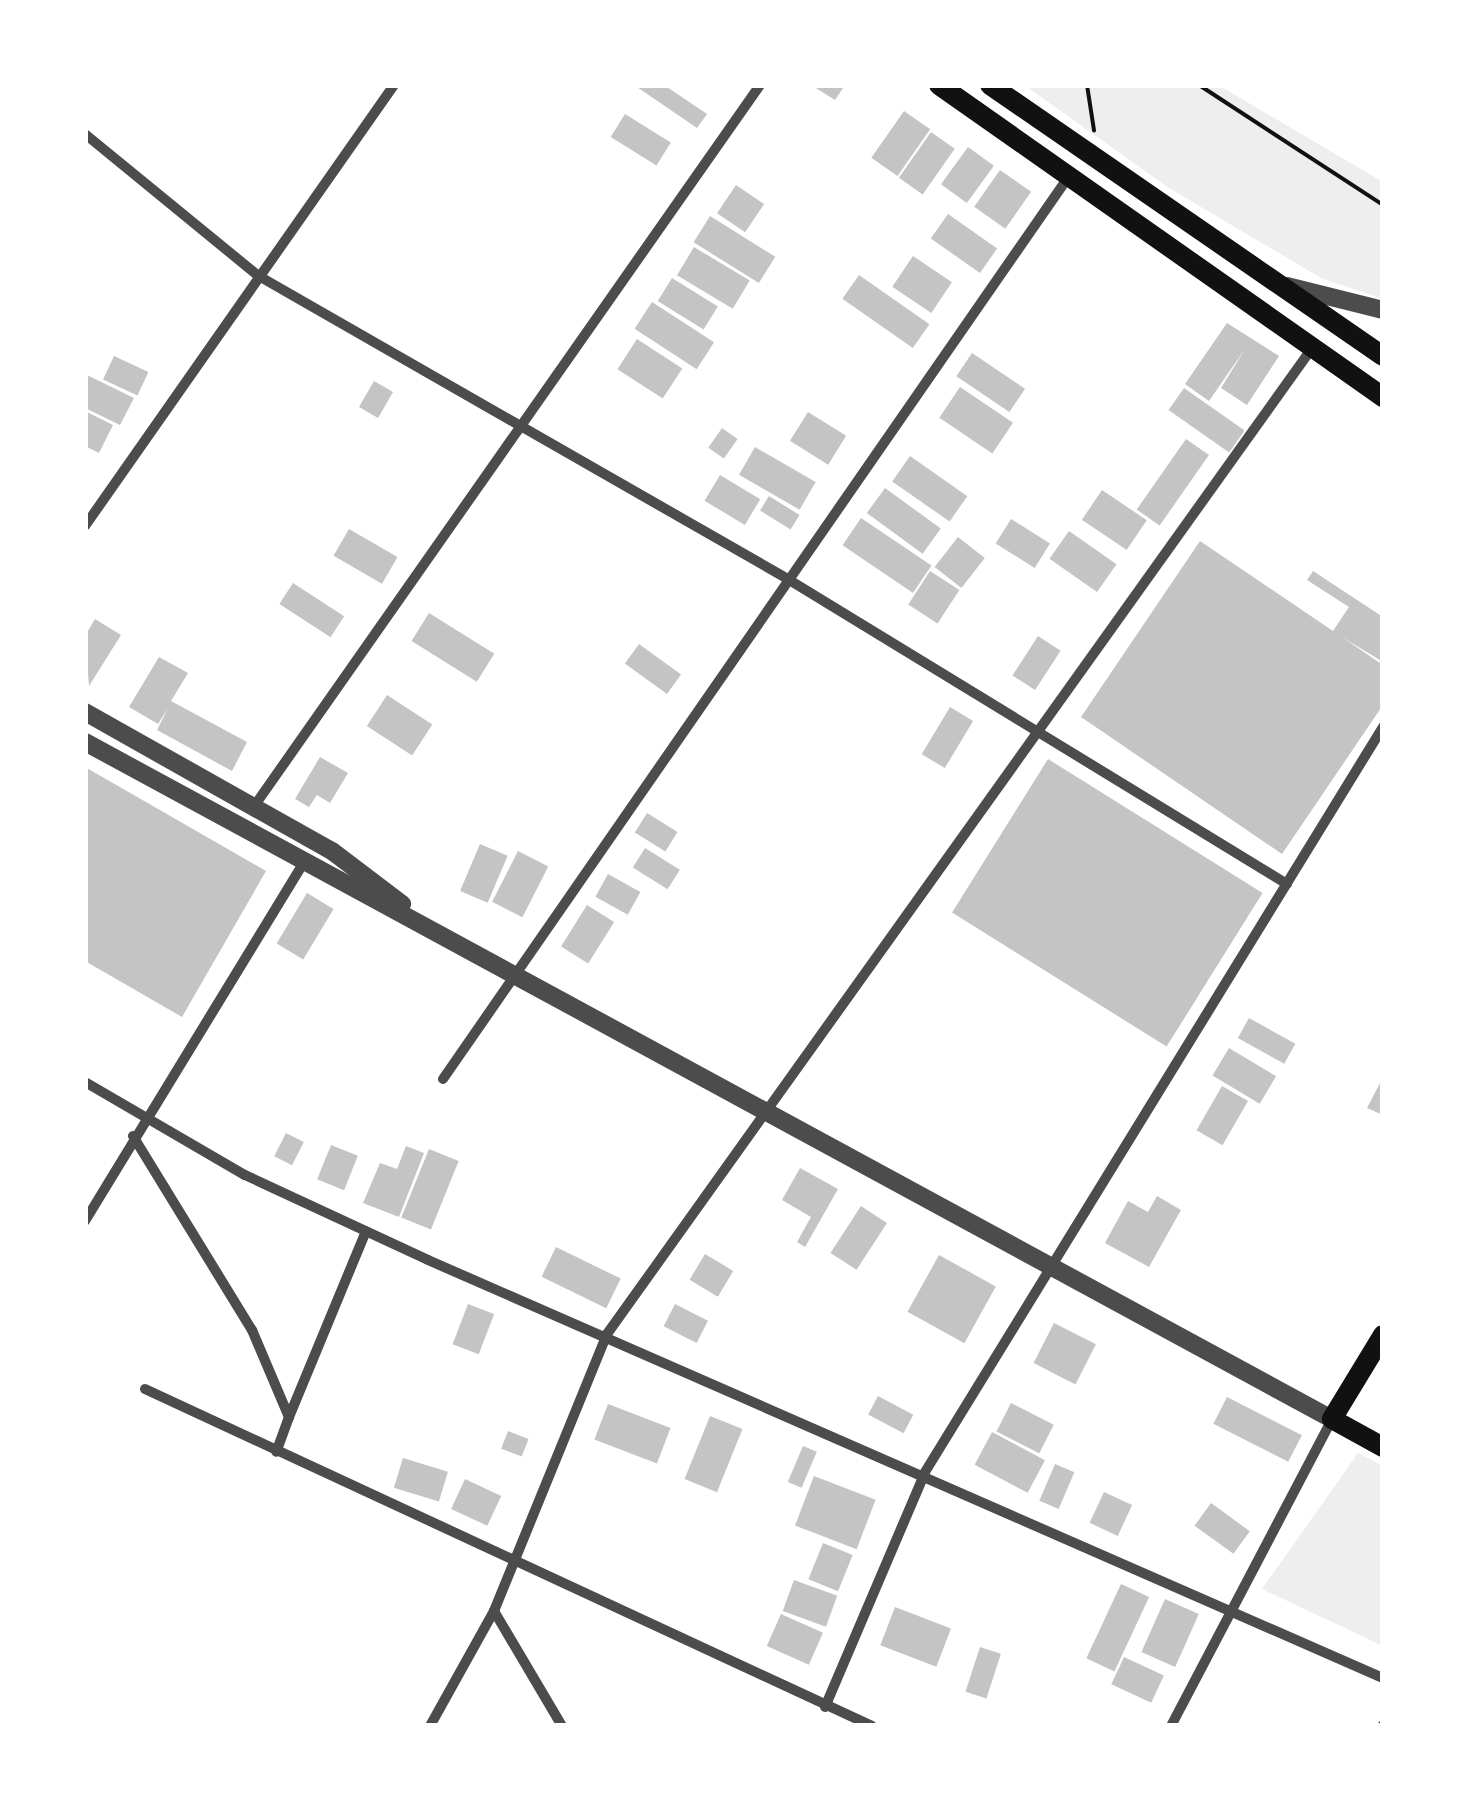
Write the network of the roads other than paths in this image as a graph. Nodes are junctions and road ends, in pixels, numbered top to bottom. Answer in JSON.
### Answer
{"nodes":[{"id":1,"x":394,"y":85,"type":"edge"},
{"id":2,"x":760,"y":85,"type":"edge"},
{"id":3,"x":938,"y":85,"type":"edge"},
{"id":4,"x":990,"y":85,"type":"edge"},
{"id":5,"x":85,"y":134,"type":"edge"},
{"id":6,"x":1070,"y":175,"type":"junction"},
{"id":7,"x":257,"y":275,"type":"junction"},
{"id":8,"x":1271,"y":282,"type":"junction"},
{"id":9,"x":1383,"y":310,"type":"edge"},
{"id":10,"x":1313,"y":347,"type":"junction"},
{"id":11,"x":1383,"y":356,"type":"edge"},
{"id":12,"x":1383,"y":397,"type":"edge"},
{"id":13,"x":522,"y":431,"type":"junction"},
{"id":14,"x":85,"y":526,"type":"edge"},
{"id":15,"x":786,"y":578,"type":"junction"},
{"id":16,"x":85,"y":712,"type":"edge"},
{"id":17,"x":1383,"y":727,"type":"edge"},
{"id":18,"x":1037,"y":731,"type":"junction"},
{"id":19,"x":85,"y":742,"type":"edge"},
{"id":20,"x":255,"y":805,"type":"junction"},
{"id":21,"x":303,"y":864,"type":"junction"},
{"id":22,"x":1288,"y":884,"type":"junction"},
{"id":23,"x":426,"y":924,"type":"junction"},
{"id":24,"x":518,"y":970,"type":"junction"},
{"id":25,"x":442,"y":1079,"type":"dead end"},
{"id":26,"x":85,"y":1082,"type":"edge"},
{"id":27,"x":766,"y":1108,"type":"junction"},
{"id":28,"x":144,"y":1118,"type":"junction"},
{"id":29,"x":133,"y":1136,"type":"junction"},
{"id":30,"x":85,"y":1221,"type":"edge"},
{"id":31,"x":366,"y":1230,"type":"junction"},
{"id":32,"x":1053,"y":1260,"type":"junction"},
{"id":33,"x":607,"y":1334,"type":"junction"},
{"id":34,"x":1383,"y":1334,"type":"edge"},
{"id":35,"x":146,"y":1389,"type":"dead end"},
{"id":36,"x":289,"y":1417,"type":"junction"},
{"id":37,"x":1332,"y":1419,"type":"junction"},
{"id":38,"x":1383,"y":1447,"type":"edge"},
{"id":39,"x":276,"y":1452,"type":"junction"},
{"id":40,"x":925,"y":1472,"type":"junction"},
{"id":41,"x":509,"y":1563,"type":"junction"},
{"id":42,"x":1230,"y":1610,"type":"junction"},
{"id":43,"x":494,"y":1612,"type":"junction"},
{"id":44,"x":1383,"y":1678,"type":"edge"},
{"id":45,"x":825,"y":1707,"type":"junction"},
{"id":46,"x":430,"y":1726,"type":"edge"},
{"id":47,"x":562,"y":1726,"type":"edge"},
{"id":48,"x":872,"y":1726,"type":"edge"},
{"id":49,"x":1171,"y":1726,"type":"edge"}],
"edges":[{"from":1,"to":7,"type":"street"},
{"from":2,"to":13,"type":"street"},
{"from":3,"to":6,"type":"main road"},
{"from":4,"to":8,"type":"main road"},
{"from":5,"to":7,"type":"street"},
{"from":6,"to":10,"type":"main road"},
{"from":6,"to":15,"type":"street"},
{"from":7,"to":13,"type":"street"},
{"from":7,"to":14,"type":"street"},
{"from":8,"to":9,"type":"street"},
{"from":8,"to":11,"type":"main road"},
{"from":10,"to":12,"type":"main road"},
{"from":10,"to":18,"type":"street"},
{"from":13,"to":15,"type":"street"},
{"from":13,"to":20,"type":"street"},
{"from":15,"to":18,"type":"street"},
{"from":15,"to":24,"type":"street"},
{"from":16,"to":20,"type":"street"},
{"from":17,"to":22,"type":"street"},
{"from":18,"to":22,"type":"street"},
{"from":18,"to":27,"type":"street"},
{"from":19,"to":21,"type":"street"},
{"from":20,"to":23,"type":"street"},
{"from":21,"to":23,"type":"street"},
{"from":21,"to":28,"type":"street"},
{"from":22,"to":32,"type":"street"},
{"from":23,"to":24,"type":"street"},
{"from":24,"to":25,"type":"street"},
{"from":24,"to":27,"type":"street"},
{"from":26,"to":28,"type":"street"},
{"from":27,"to":32,"type":"street"},
{"from":27,"to":33,"type":"street"},
{"from":28,"to":29,"type":"street"},
{"from":28,"to":31,"type":"street"},
{"from":29,"to":30,"type":"street"},
{"from":29,"to":36,"type":"street"},
{"from":31,"to":33,"type":"street"},
{"from":31,"to":36,"type":"street"},
{"from":32,"to":37,"type":"street"},
{"from":32,"to":40,"type":"street"},
{"from":33,"to":40,"type":"street"},
{"from":33,"to":41,"type":"street"},
{"from":34,"to":37,"type":"main road"},
{"from":35,"to":39,"type":"street"},
{"from":36,"to":39,"type":"street"},
{"from":37,"to":38,"type":"main road"},
{"from":37,"to":42,"type":"street"},
{"from":39,"to":41,"type":"street"},
{"from":40,"to":42,"type":"street"},
{"from":40,"to":45,"type":"street"},
{"from":41,"to":43,"type":"street"},
{"from":41,"to":45,"type":"street"},
{"from":42,"to":44,"type":"street"},
{"from":42,"to":49,"type":"street"},
{"from":43,"to":46,"type":"street"},
{"from":43,"to":47,"type":"street"},
{"from":45,"to":48,"type":"street"}]}
